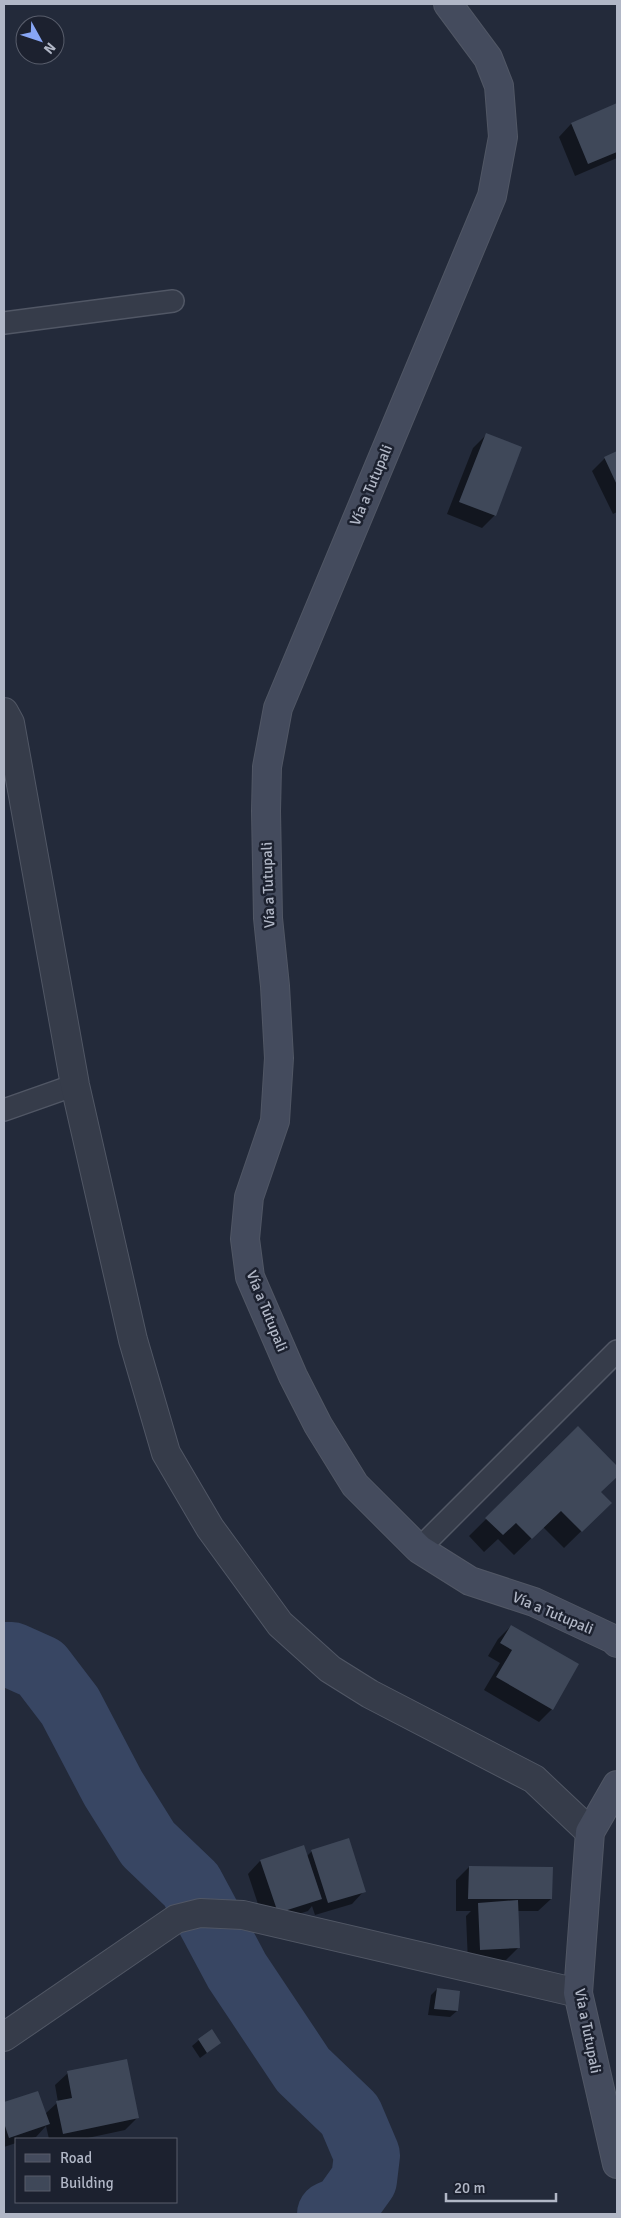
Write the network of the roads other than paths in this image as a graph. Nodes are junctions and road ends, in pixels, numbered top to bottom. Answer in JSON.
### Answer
{"nodes":[{"id":1,"x":448,"y":4,"type":"edge"},
{"id":2,"x":173,"y":300,"type":"dead end"},
{"id":3,"x":4,"y":323,"type":"edge"},
{"id":4,"x":6,"y":720,"type":"edge"},
{"id":5,"x":75,"y":1085,"type":"junction"},
{"id":6,"x":4,"y":1110,"type":"edge"},
{"id":7,"x":617,"y":1351,"type":"edge"},
{"id":8,"x":419,"y":1550,"type":"junction"},
{"id":9,"x":617,"y":1643,"type":"edge"},
{"id":10,"x":617,"y":1785,"type":"edge"},
{"id":11,"x":590,"y":1832,"type":"junction"},
{"id":12,"x":578,"y":1993,"type":"junction"},
{"id":13,"x":4,"y":2037,"type":"edge"},
{"id":14,"x":617,"y":2164,"type":"edge"}],
"edges":[{"from":1,"to":8,"type":"street","name":"Vía a Tutupali"},
{"from":2,"to":3,"type":"lane"},
{"from":4,"to":5,"type":"street"},
{"from":5,"to":6,"type":"lane"},
{"from":5,"to":11,"type":"street"},
{"from":7,"to":8,"type":"lane"},
{"from":8,"to":9,"type":"street","name":"Vía a Tutupali"},
{"from":10,"to":11,"type":"street","name":"Vía a Tutupali"},
{"from":11,"to":12,"type":"street","name":"Vía a Tutupali"},
{"from":12,"to":13,"type":"street"},
{"from":12,"to":14,"type":"street","name":"Vía a Tutupali"}]}
